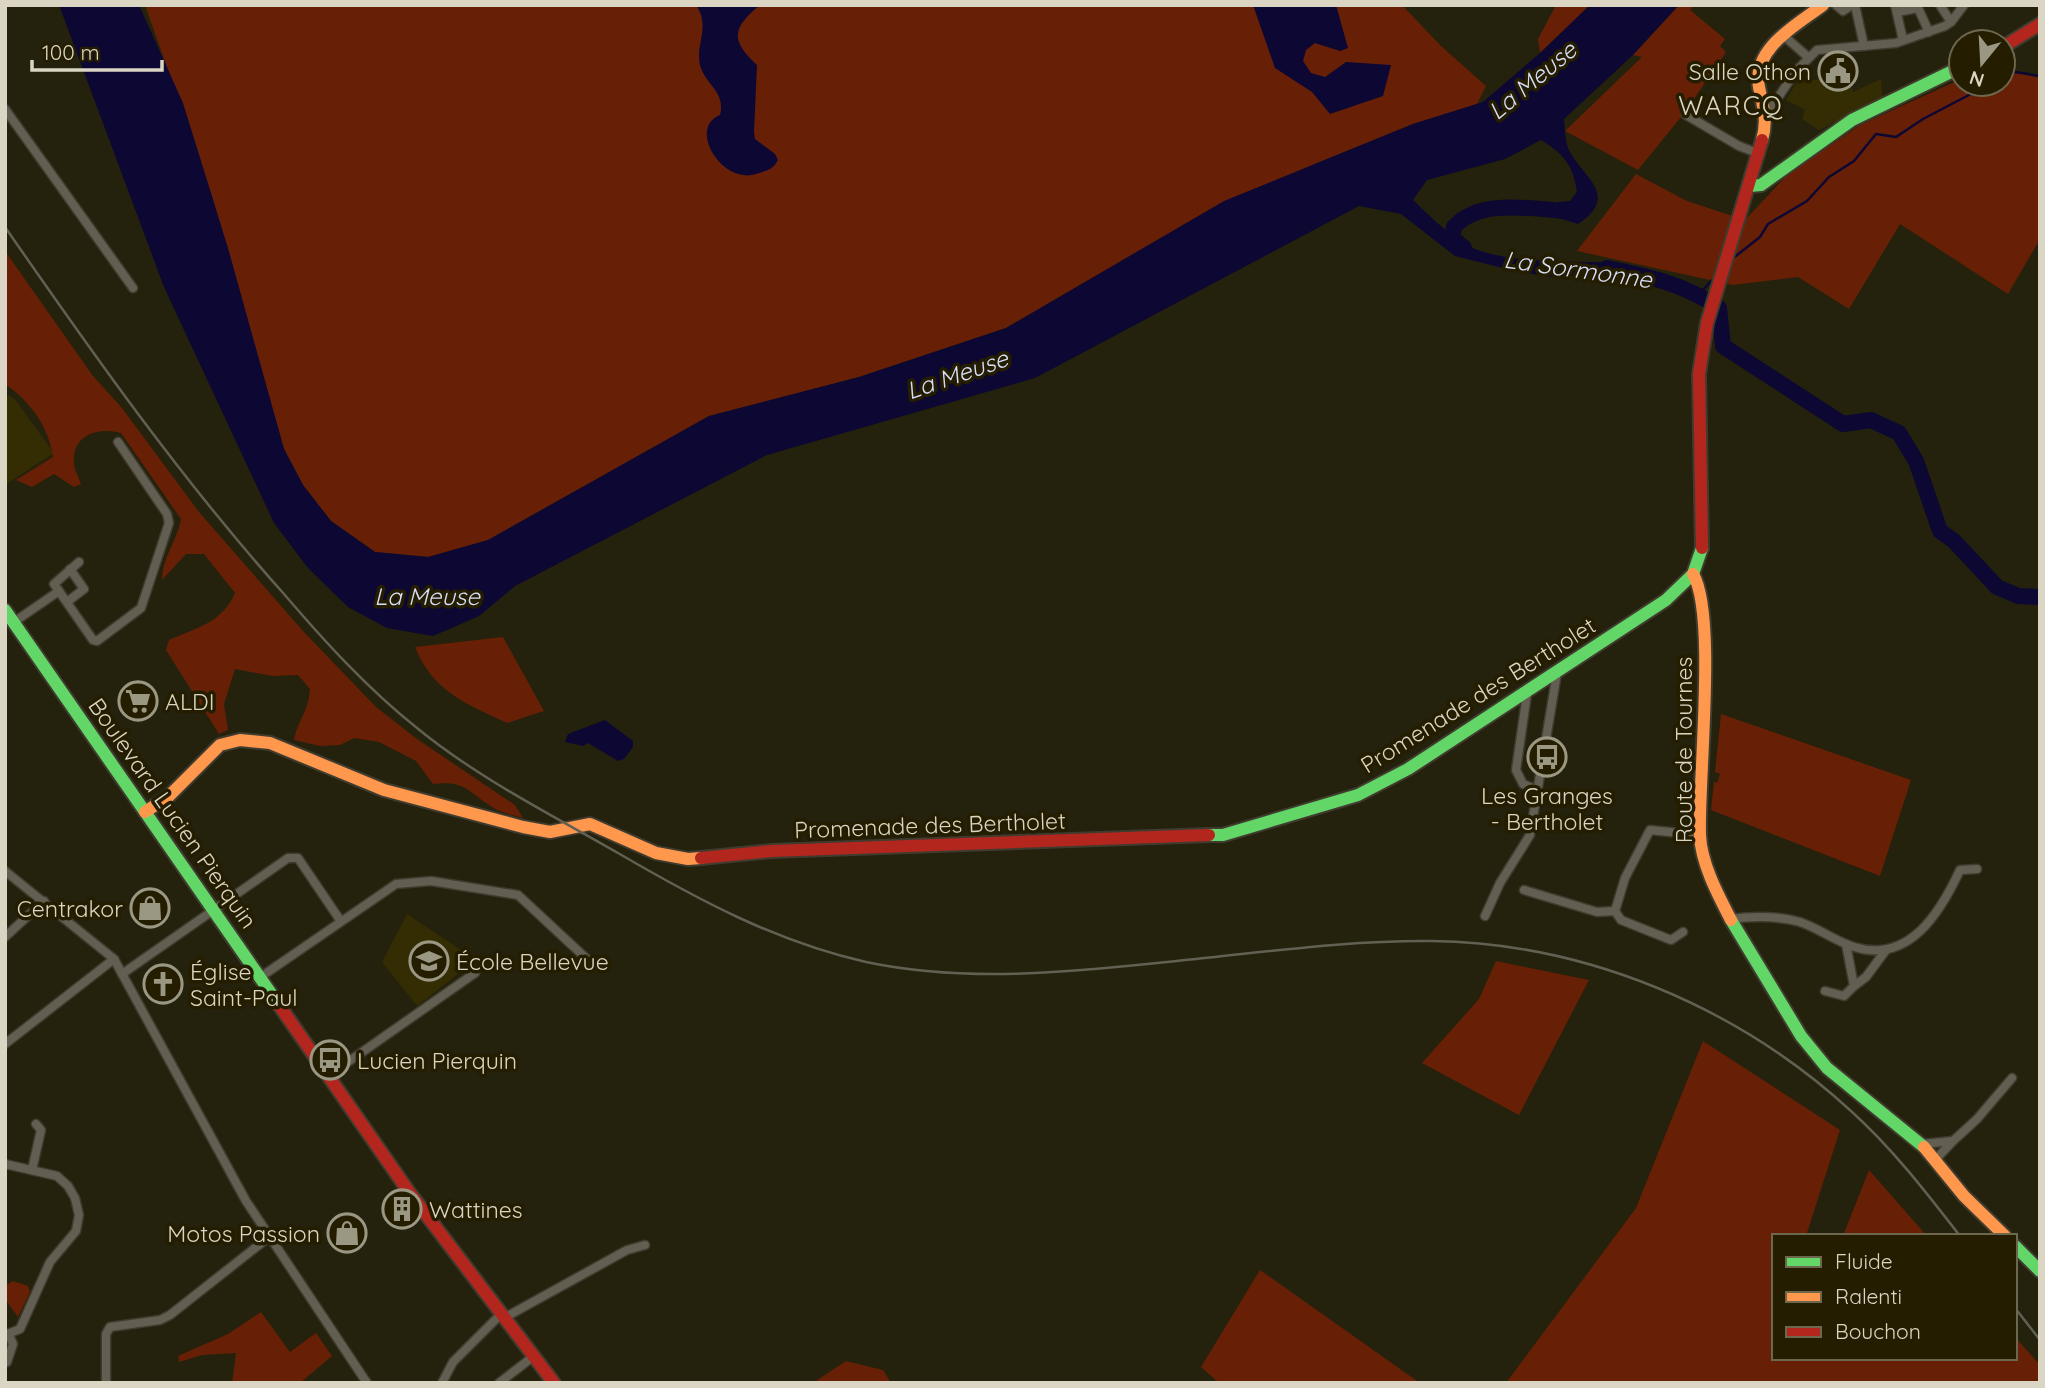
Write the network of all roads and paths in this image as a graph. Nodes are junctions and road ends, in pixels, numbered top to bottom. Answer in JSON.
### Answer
{"nodes":[{"id":1,"x":1823,"y":5,"type":"edge"},
{"id":2,"x":1836,"y":5,"type":"edge"},
{"id":3,"x":1853,"y":5,"type":"edge"},
{"id":4,"x":1940,"y":5,"type":"edge"},
{"id":5,"x":1964,"y":5,"type":"edge"},
{"id":6,"x":1896,"y":8,"type":"edge"},
{"id":7,"x":1950,"y":23,"type":"junction"},
{"id":8,"x":2040,"y":24,"type":"edge"},
{"id":9,"x":1929,"y":32,"type":"junction"},
{"id":10,"x":1784,"y":36,"type":"junction"},
{"id":11,"x":2017,"y":38,"type":"edge"},
{"id":12,"x":1903,"y":40,"type":"junction"},
{"id":13,"x":1864,"y":46,"type":"junction"},
{"id":14,"x":1808,"y":57,"type":"junction"},
{"id":15,"x":1947,"y":74,"type":"edge"},
{"id":16,"x":5,"y":109,"type":"edge"},
{"id":17,"x":1768,"y":113,"type":"junction"},
{"id":18,"x":1686,"y":115,"type":"dead end"},
{"id":19,"x":1760,"y":154,"type":"junction"},
{"id":20,"x":1750,"y":186,"type":"junction"},
{"id":21,"x":133,"y":288,"type":"dead end"},
{"id":22,"x":118,"y":442,"type":"dead end"},
{"id":23,"x":79,"y":562,"type":"dead end"},
{"id":24,"x":70,"y":569,"type":"junction"},
{"id":25,"x":1693,"y":574,"type":"junction"},
{"id":26,"x":60,"y":591,"type":"junction"},
{"id":27,"x":67,"y":602,"type":"junction"},
{"id":28,"x":5,"y":610,"type":"edge"},
{"id":29,"x":14,"y":622,"type":"junction"},
{"id":30,"x":1557,"y":673,"type":"junction"},
{"id":31,"x":1527,"y":694,"type":"junction"},
{"id":32,"x":1537,"y":790,"type":"junction"},
{"id":33,"x":145,"y":812,"type":"junction"},
{"id":34,"x":1700,"y":835,"type":"junction"},
{"id":35,"x":1977,"y":869,"type":"dead end"},
{"id":36,"x":5,"y":871,"type":"edge"},
{"id":37,"x":1524,"y":890,"type":"dead end"},
{"id":38,"x":44,"y":901,"type":"junction"},
{"id":39,"x":215,"y":909,"type":"junction"},
{"id":40,"x":1615,"y":911,"type":"junction"},
{"id":41,"x":1485,"y":916,"type":"dead end"},
{"id":42,"x":1730,"y":919,"type":"junction"},
{"id":43,"x":340,"y":920,"type":"junction"},
{"id":44,"x":1683,"y":932,"type":"dead end"},
{"id":45,"x":5,"y":937,"type":"edge"},
{"id":46,"x":1846,"y":944,"type":"junction"},
{"id":47,"x":1886,"y":950,"type":"junction"},
{"id":48,"x":114,"y":959,"type":"junction"},
{"id":49,"x":589,"y":961,"type":"dead end"},
{"id":50,"x":475,"y":973,"type":"dead end"},
{"id":51,"x":122,"y":974,"type":"junction"},
{"id":52,"x":262,"y":976,"type":"junction"},
{"id":53,"x":1854,"y":986,"type":"junction"},
{"id":54,"x":1825,"y":991,"type":"dead end"},
{"id":55,"x":5,"y":1044,"type":"edge"},
{"id":56,"x":328,"y":1076,"type":"junction"},
{"id":57,"x":2012,"y":1078,"type":"dead end"},
{"id":58,"x":36,"y":1124,"type":"dead end"},
{"id":59,"x":1953,"y":1140,"type":"junction"},
{"id":60,"x":1922,"y":1144,"type":"junction"},
{"id":61,"x":1935,"y":1160,"type":"junction"},
{"id":62,"x":5,"y":1164,"type":"edge"},
{"id":63,"x":32,"y":1170,"type":"junction"},
{"id":64,"x":2003,"y":1234,"type":"edge"},
{"id":65,"x":269,"y":1237,"type":"junction"},
{"id":66,"x":645,"y":1244,"type":"dead end"},
{"id":67,"x":2017,"y":1248,"type":"edge"},
{"id":68,"x":2040,"y":1271,"type":"edge"},
{"id":69,"x":503,"y":1316,"type":"junction"},
{"id":70,"x":7,"y":1335,"type":"edge"},
{"id":71,"x":534,"y":1356,"type":"junction"},
{"id":72,"x":7,"y":1362,"type":"dead end"},
{"id":73,"x":106,"y":1383,"type":"edge"},
{"id":74,"x":367,"y":1383,"type":"edge"},
{"id":75,"x":442,"y":1383,"type":"edge"},
{"id":76,"x":499,"y":1383,"type":"edge"},
{"id":77,"x":554,"y":1383,"type":"edge"}],
"edges":[{"from":1,"to":10,"type":"main road"},
{"from":2,"to":3,"type":"street"},
{"from":3,"to":13,"type":"street"},
{"from":4,"to":7,"type":"street"},
{"from":5,"to":7,"type":"street"},
{"from":6,"to":9,"type":"street"},
{"from":6,"to":12,"type":"street"},
{"from":7,"to":9,"type":"street"},
{"from":8,"to":11,"type":"main road"},
{"from":9,"to":12,"type":"street"},
{"from":10,"to":14,"type":"street"},
{"from":10,"to":17,"type":"main road"},
{"from":12,"to":13,"type":"street"},
{"from":13,"to":14,"type":"street"},
{"from":14,"to":17,"type":"street"},
{"from":15,"to":20,"type":"main road"},
{"from":16,"to":21,"type":"street"},
{"from":17,"to":19,"type":"main road"},
{"from":18,"to":19,"type":"street"},
{"from":19,"to":20,"type":"main road"},
{"from":20,"to":25,"type":"main road"},
{"from":22,"to":27,"type":"street"},
{"from":23,"to":24,"type":"street"},
{"from":24,"to":26,"type":"street"},
{"from":24,"to":27,"type":"street"},
{"from":25,"to":30,"type":"main road","name":"Promenade des Bertholet"},
{"from":25,"to":34,"type":"main road","name":"Route de Tournes"},
{"from":26,"to":27,"type":"street"},
{"from":26,"to":29,"type":"street"},
{"from":28,"to":29,"type":"main road","name":"Boulevard Lucien Pierquin"},
{"from":29,"to":33,"type":"main road","name":"Boulevard Lucien Pierquin"},
{"from":30,"to":31,"type":"main road","name":"Promenade des Bertholet"},
{"from":30,"to":32,"type":"street"},
{"from":31,"to":32,"type":"street"},
{"from":31,"to":33,"type":"main road","name":"Promenade des Bertholet"},
{"from":32,"to":41,"type":"street"},
{"from":33,"to":39,"type":"main road","name":"Boulevard Lucien Pierquin"},
{"from":34,"to":40,"type":"street"},
{"from":34,"to":42,"type":"main road","name":"Route de Tournes"},
{"from":35,"to":47,"type":"street"},
{"from":36,"to":38,"type":"street"},
{"from":37,"to":40,"type":"street"},
{"from":38,"to":45,"type":"street"},
{"from":38,"to":48,"type":"street"},
{"from":39,"to":43,"type":"street"},
{"from":39,"to":51,"type":"street"},
{"from":39,"to":52,"type":"main road","name":"Boulevard Lucien Pierquin"},
{"from":40,"to":44,"type":"street"},
{"from":42,"to":46,"type":"street"},
{"from":42,"to":60,"type":"main road","name":"Route de Tournes"},
{"from":43,"to":49,"type":"street"},
{"from":43,"to":52,"type":"street"},
{"from":46,"to":47,"type":"street"},
{"from":46,"to":53,"type":"street"},
{"from":47,"to":53,"type":"street"},
{"from":48,"to":51,"type":"street"},
{"from":48,"to":55,"type":"street"},
{"from":50,"to":56,"type":"street"},
{"from":51,"to":65,"type":"street"},
{"from":52,"to":56,"type":"main road","name":"Boulevard Lucien Pierquin"},
{"from":53,"to":54,"type":"street"},
{"from":56,"to":69,"type":"main road","name":"Boulevard Lucien Pierquin"},
{"from":57,"to":59,"type":"street"},
{"from":58,"to":63,"type":"street"},
{"from":59,"to":60,"type":"street"},
{"from":59,"to":61,"type":"street"},
{"from":60,"to":61,"type":"main road","name":"Route de Tournes"},
{"from":61,"to":64,"type":"main road","name":"Route de Tournes"},
{"from":62,"to":63,"type":"street"},
{"from":63,"to":70,"type":"street"},
{"from":65,"to":73,"type":"street"},
{"from":65,"to":74,"type":"street"},
{"from":66,"to":69,"type":"street"},
{"from":67,"to":68,"type":"main road"},
{"from":69,"to":71,"type":"main road","name":"Boulevard Lucien Pierquin"},
{"from":69,"to":75,"type":"street"},
{"from":70,"to":72,"type":"street"},
{"from":71,"to":76,"type":"street"},
{"from":71,"to":77,"type":"main road","name":"Boulevard Lucien Pierquin"}]}
